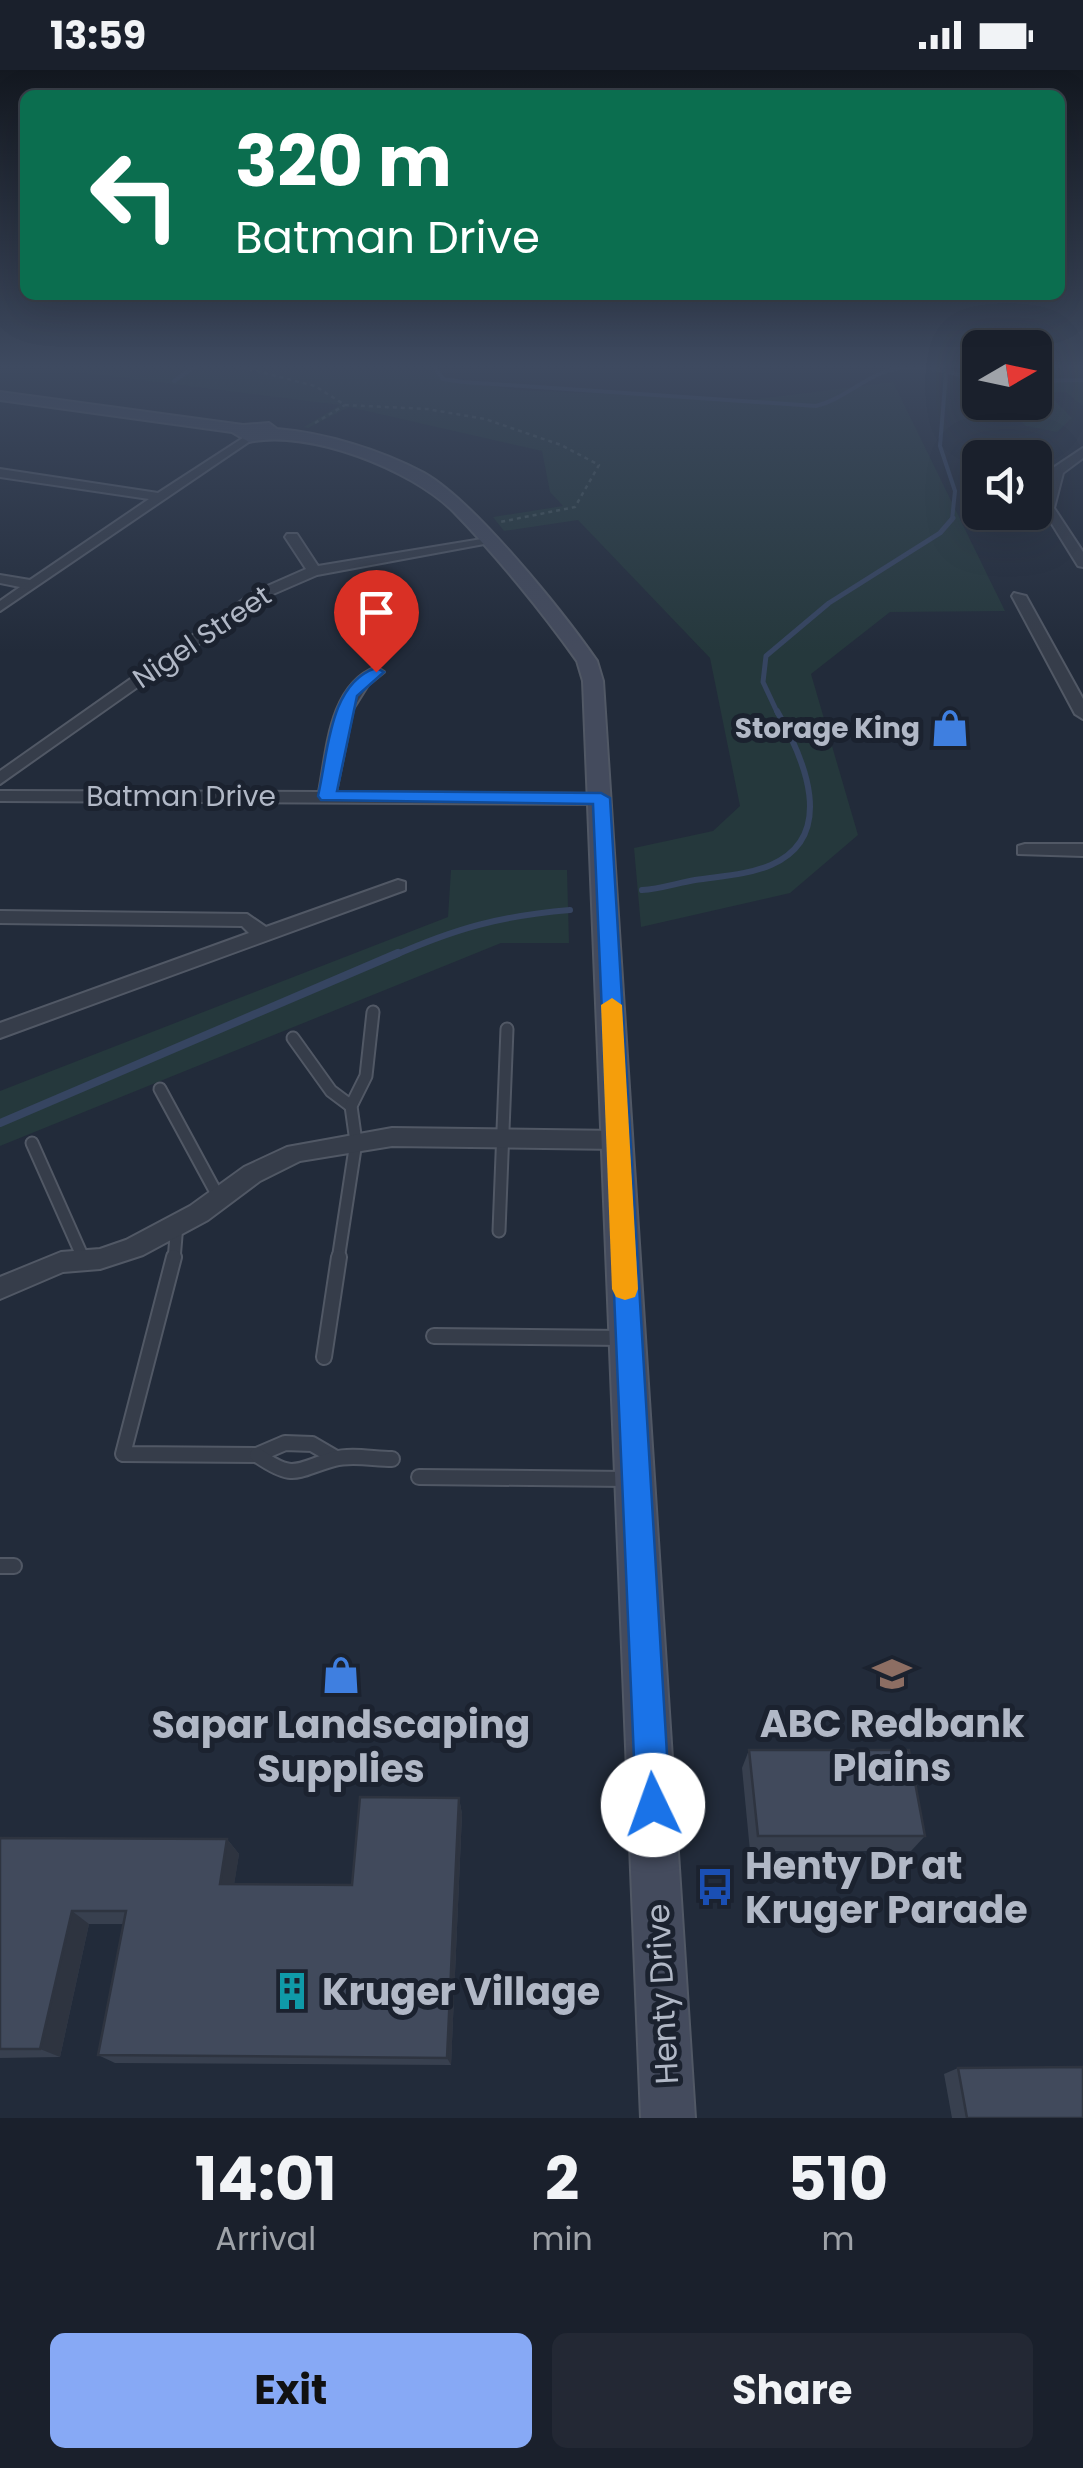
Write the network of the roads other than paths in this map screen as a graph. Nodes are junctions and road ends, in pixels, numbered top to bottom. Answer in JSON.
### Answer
{"nodes":[{"id":1,"x":208,"y":461,"type":"edge"},
{"id":2,"x":380,"y":461,"type":"edge"},
{"id":3,"x":1072,"y":461,"type":"edge"},
{"id":4,"x":0,"y":473,"type":"edge"},
{"id":5,"x":159,"y":497,"type":"junction"},
{"id":6,"x":292,"y":537,"type":"dead end"},
{"id":7,"x":488,"y":542,"type":"junction"},
{"id":8,"x":1083,"y":562,"type":"edge"},
{"id":9,"x":314,"y":571,"type":"junction"},
{"id":10,"x":0,"y":579,"type":"edge"},
{"id":11,"x":34,"y":585,"type":"junction"},
{"id":12,"x":1019,"y":596,"type":"dead end"},
{"id":13,"x":0,"y":608,"type":"edge"},
{"id":14,"x":376,"y":672,"type":"dead end"},
{"id":15,"x":1083,"y":714,"type":"edge"},
{"id":16,"x":0,"y":779,"type":"edge"},
{"id":17,"x":0,"y":796,"type":"edge"},
{"id":18,"x":327,"y":796,"type":"junction"},
{"id":19,"x":601,"y":798,"type":"junction"},
{"id":20,"x":1025,"y":850,"type":"dead end"},
{"id":21,"x":1083,"y":850,"type":"edge"},
{"id":22,"x":398,"y":886,"type":"dead end"},
{"id":23,"x":0,"y":917,"type":"edge"},
{"id":24,"x":262,"y":935,"type":"junction"},
{"id":25,"x":374,"y":1012,"type":"dead end"},
{"id":26,"x":507,"y":1030,"type":"dead end"},
{"id":27,"x":0,"y":1031,"type":"edge"},
{"id":28,"x":292,"y":1038,"type":"dead end"},
{"id":29,"x":160,"y":1090,"type":"dead end"},
{"id":30,"x":351,"y":1106,"type":"junction"},
{"id":31,"x":503,"y":1139,"type":"junction"},
{"id":32,"x":619,"y":1140,"type":"junction"},
{"id":33,"x":356,"y":1142,"type":"junction"},
{"id":34,"x":32,"y":1143,"type":"dead end"},
{"id":35,"x":219,"y":1198,"type":"junction"},
{"id":36,"x":178,"y":1224,"type":"junction"},
{"id":37,"x":499,"y":1231,"type":"dead end"},
{"id":38,"x":84,"y":1260,"type":"junction"},
{"id":39,"x":0,"y":1288,"type":"edge"},
{"id":40,"x":434,"y":1336,"type":"dead end"},
{"id":41,"x":628,"y":1338,"type":"junction"},
{"id":42,"x":324,"y":1357,"type":"dead end"},
{"id":43,"x":257,"y":1456,"type":"junction"},
{"id":44,"x":336,"y":1458,"type":"junction"},
{"id":45,"x":392,"y":1460,"type":"dead end"},
{"id":46,"x":419,"y":1476,"type":"dead end"},
{"id":47,"x":636,"y":1479,"type":"junction"},
{"id":48,"x":668,"y":2118,"type":"edge"}],
"edges":[{"from":1,"to":5,"type":"street"},
{"from":2,"to":7,"type":"street","name":"Henty Drive"},
{"from":3,"to":8,"type":"street"},
{"from":4,"to":5,"type":"street"},
{"from":5,"to":11,"type":"street"},
{"from":6,"to":9,"type":"street"},
{"from":7,"to":9,"type":"street","name":"Nigel Street"},
{"from":7,"to":19,"type":"street","name":"Henty Drive"},
{"from":9,"to":16,"type":"street","name":"Nigel Street"},
{"from":10,"to":11,"type":"street"},
{"from":11,"to":13,"type":"street"},
{"from":12,"to":15,"type":"street"},
{"from":14,"to":18,"type":"street"},
{"from":17,"to":18,"type":"street","name":"Batman Drive"},
{"from":18,"to":19,"type":"street","name":"Batman Drive"},
{"from":19,"to":32,"type":"street","name":"Henty Drive"},
{"from":20,"to":21,"type":"street"},
{"from":22,"to":24,"type":"street"},
{"from":23,"to":24,"type":"street"},
{"from":24,"to":27,"type":"street"},
{"from":25,"to":30,"type":"lane"},
{"from":26,"to":31,"type":"lane"},
{"from":28,"to":30,"type":"lane"},
{"from":29,"to":35,"type":"lane"},
{"from":30,"to":33,"type":"lane"},
{"from":31,"to":32,"type":"street"},
{"from":31,"to":33,"type":"street"},
{"from":31,"to":37,"type":"lane"},
{"from":32,"to":41,"type":"street","name":"Henty Drive"},
{"from":33,"to":35,"type":"street"},
{"from":33,"to":42,"type":"lane"},
{"from":34,"to":38,"type":"lane"},
{"from":35,"to":36,"type":"street"},
{"from":36,"to":38,"type":"street"},
{"from":36,"to":43,"type":"lane"},
{"from":38,"to":39,"type":"street"},
{"from":40,"to":41,"type":"lane"},
{"from":41,"to":47,"type":"street","name":"Henty Drive"},
{"from":43,"to":44,"type":"lane"},
{"from":43,"to":44,"type":"lane"},
{"from":44,"to":45,"type":"lane"},
{"from":46,"to":47,"type":"lane"},
{"from":47,"to":48,"type":"street","name":"Henty Drive"}]}
